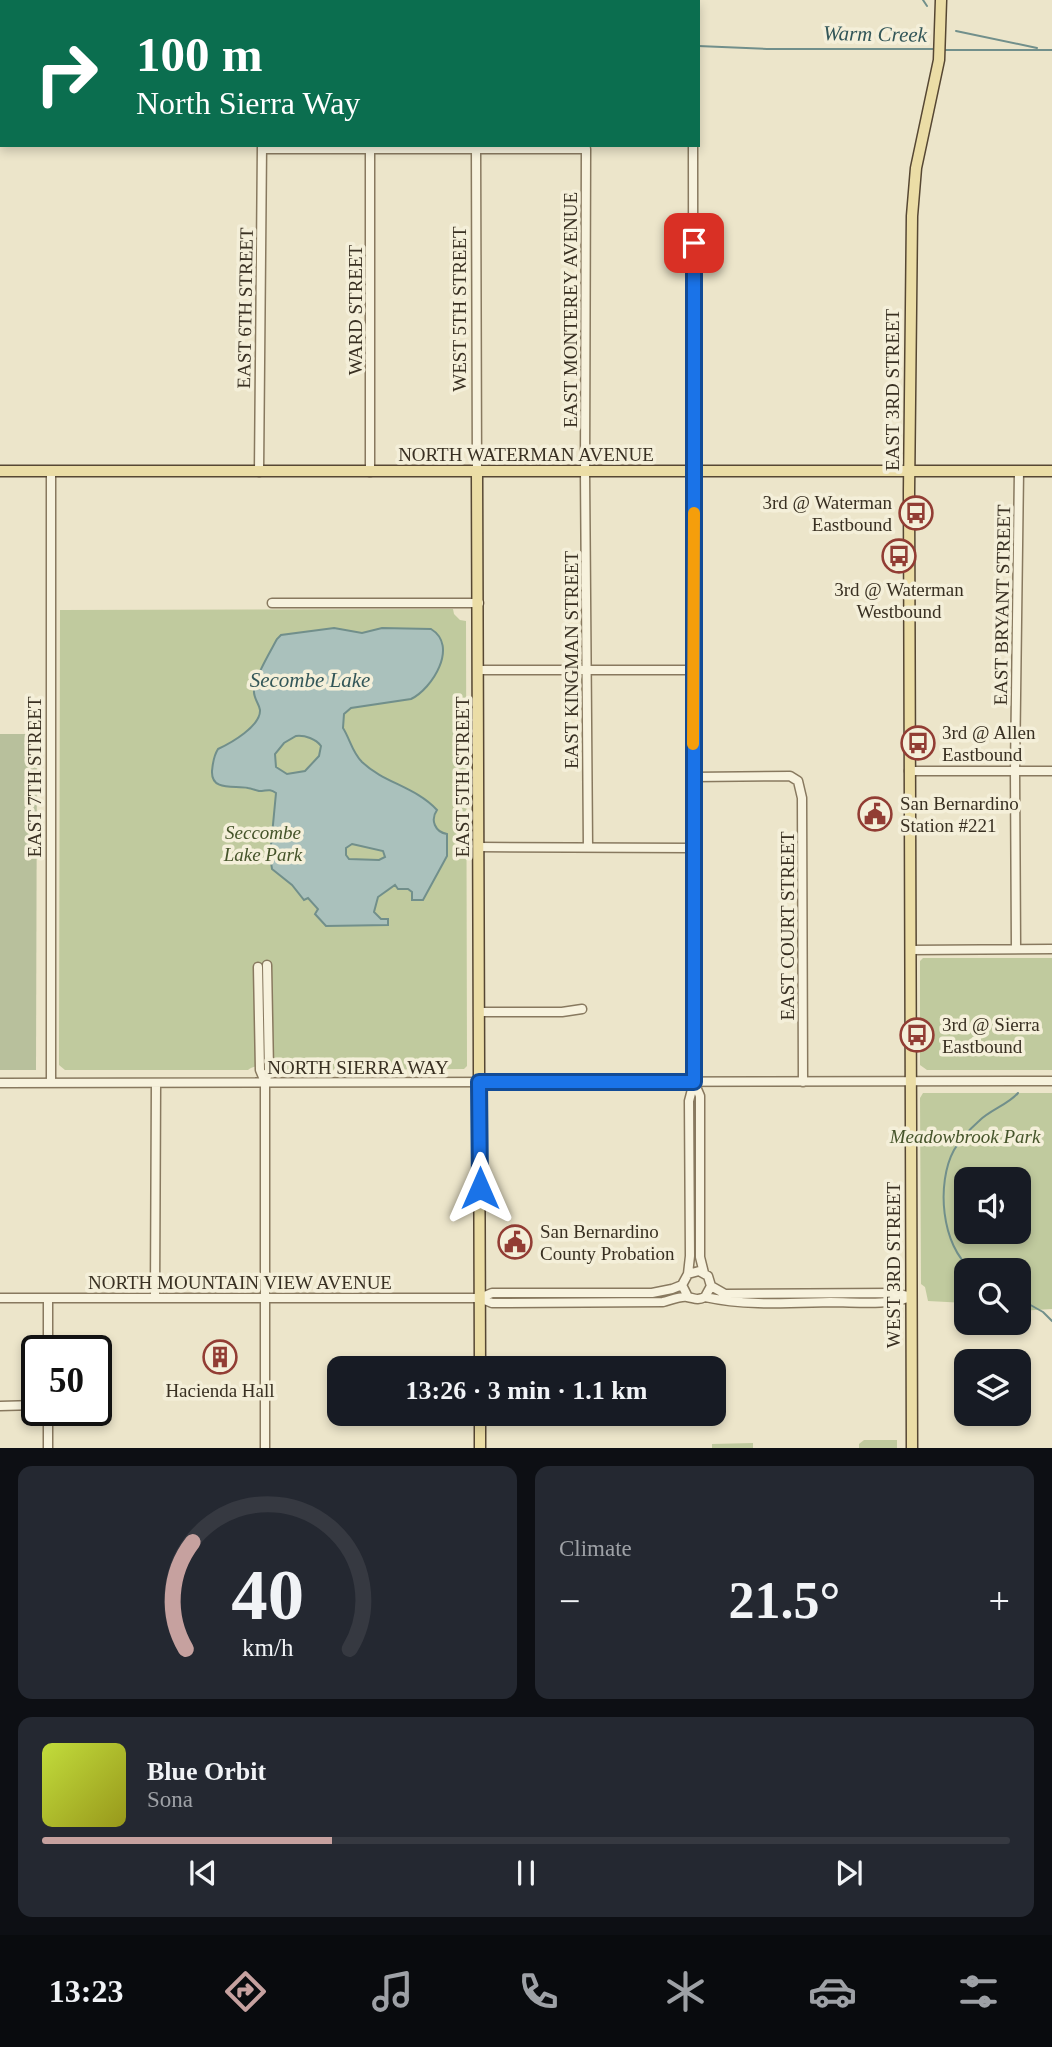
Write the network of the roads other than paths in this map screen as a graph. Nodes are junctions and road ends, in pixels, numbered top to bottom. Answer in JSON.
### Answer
{"nodes":[{"id":1,"x":942,"y":0,"type":"edge"},
{"id":2,"x":262,"y":147,"type":"edge"},
{"id":3,"x":477,"y":147,"type":"edge"},
{"id":4,"x":693,"y":147,"type":"edge"},
{"id":5,"x":370,"y":149,"type":"junction"},
{"id":6,"x":0,"y":471,"type":"edge"},
{"id":7,"x":51,"y":471,"type":"junction"},
{"id":8,"x":909,"y":471,"type":"junction"},
{"id":9,"x":1019,"y":471,"type":"junction"},
{"id":10,"x":1052,"y":471,"type":"edge"},
{"id":11,"x":259,"y":472,"type":"junction"},
{"id":12,"x":370,"y":472,"type":"junction"},
{"id":13,"x":477,"y":472,"type":"junction"},
{"id":14,"x":585,"y":472,"type":"junction"},
{"id":15,"x":693,"y":472,"type":"junction"},
{"id":16,"x":272,"y":603,"type":"dead end"},
{"id":17,"x":479,"y":603,"type":"junction"},
{"id":18,"x":479,"y":670,"type":"junction"},
{"id":19,"x":587,"y":670,"type":"junction"},
{"id":20,"x":693,"y":670,"type":"junction"},
{"id":21,"x":909,"y":771,"type":"junction"},
{"id":22,"x":1015,"y":771,"type":"junction"},
{"id":23,"x":1052,"y":771,"type":"edge"},
{"id":24,"x":693,"y":777,"type":"junction"},
{"id":25,"x":479,"y":847,"type":"junction"},
{"id":26,"x":588,"y":848,"type":"junction"},
{"id":27,"x":693,"y":848,"type":"junction"},
{"id":28,"x":1016,"y":949,"type":"junction"},
{"id":29,"x":1052,"y":949,"type":"edge"},
{"id":30,"x":910,"y":950,"type":"junction"},
{"id":31,"x":263,"y":966,"type":"dead end"},
{"id":32,"x":582,"y":1009,"type":"dead end"},
{"id":33,"x":480,"y":1012,"type":"junction"},
{"id":34,"x":1052,"y":1081,"type":"edge"},
{"id":35,"x":479,"y":1082,"type":"junction"},
{"id":36,"x":694,"y":1082,"type":"junction"},
{"id":37,"x":803,"y":1082,"type":"junction"},
{"id":38,"x":910,"y":1082,"type":"junction"},
{"id":39,"x":0,"y":1083,"type":"edge"},
{"id":40,"x":51,"y":1083,"type":"junction"},
{"id":41,"x":156,"y":1083,"type":"junction"},
{"id":42,"x":265,"y":1083,"type":"junction"},
{"id":43,"x":704,"y":1273,"type":"junction"},
{"id":44,"x":688,"y":1274,"type":"junction"},
{"id":45,"x":682,"y":1285,"type":"junction"},
{"id":46,"x":711,"y":1286,"type":"junction"},
{"id":47,"x":688,"y":1297,"type":"junction"},
{"id":48,"x":705,"y":1297,"type":"junction"},
{"id":49,"x":911,"y":1297,"type":"junction"},
{"id":50,"x":0,"y":1298,"type":"edge"},
{"id":51,"x":48,"y":1298,"type":"junction"},
{"id":52,"x":155,"y":1298,"type":"junction"},
{"id":53,"x":265,"y":1298,"type":"junction"},
{"id":54,"x":480,"y":1298,"type":"junction"},
{"id":55,"x":48,"y":1335,"type":"edge"},
{"id":56,"x":480,"y":1356,"type":"edge"},
{"id":57,"x":21,"y":1405,"type":"edge"},
{"id":58,"x":0,"y":1406,"type":"edge"},
{"id":59,"x":48,"y":1426,"type":"edge"},
{"id":60,"x":480,"y":1426,"type":"edge"},
{"id":61,"x":48,"y":1448,"type":"edge"},
{"id":62,"x":265,"y":1448,"type":"edge"},
{"id":63,"x":480,"y":1448,"type":"edge"},
{"id":64,"x":912,"y":1448,"type":"edge"}],
"edges":[{"from":1,"to":8,"type":"main road","name":"EAST 3RD STREET"},
{"from":2,"to":5,"type":"street"},
{"from":2,"to":11,"type":"street","name":"EAST 6TH STREET"},
{"from":3,"to":5,"type":"street"},
{"from":3,"to":13,"type":"street","name":"WEST 5TH STREET"},
{"from":3,"to":14,"type":"street","name":"EAST MONTEREY AVENUE"},
{"from":4,"to":15,"type":"street"},
{"from":5,"to":12,"type":"street","name":"WARD STREET"},
{"from":6,"to":7,"type":"main road","name":"NORTH WATERMAN AVENUE"},
{"from":7,"to":11,"type":"main road","name":"NORTH WATERMAN AVENUE"},
{"from":7,"to":40,"type":"street","name":"EAST 7TH STREET"},
{"from":8,"to":9,"type":"main road","name":"NORTH WATERMAN AVENUE"},
{"from":8,"to":15,"type":"main road","name":"NORTH WATERMAN AVENUE"},
{"from":8,"to":21,"type":"main road","name":"EAST 3RD STREET"},
{"from":9,"to":10,"type":"main road","name":"NORTH WATERMAN AVENUE"},
{"from":9,"to":22,"type":"street","name":"EAST BRYANT STREET"},
{"from":11,"to":12,"type":"main road","name":"NORTH WATERMAN AVENUE"},
{"from":12,"to":13,"type":"main road","name":"NORTH WATERMAN AVENUE"},
{"from":13,"to":14,"type":"main road","name":"NORTH WATERMAN AVENUE"},
{"from":13,"to":17,"type":"main road","name":"EAST 5TH STREET"},
{"from":14,"to":15,"type":"main road","name":"NORTH WATERMAN AVENUE"},
{"from":14,"to":19,"type":"street","name":"EAST KINGMAN STREET"},
{"from":15,"to":20,"type":"street"},
{"from":16,"to":17,"type":"street"},
{"from":17,"to":18,"type":"main road","name":"EAST 5TH STREET"},
{"from":18,"to":19,"type":"street"},
{"from":18,"to":25,"type":"main road","name":"EAST 5TH STREET"},
{"from":19,"to":20,"type":"street"},
{"from":19,"to":26,"type":"street","name":"EAST KINGMAN STREET"},
{"from":20,"to":24,"type":"street"},
{"from":21,"to":22,"type":"street"},
{"from":21,"to":30,"type":"main road","name":"EAST 3RD STREET"},
{"from":22,"to":23,"type":"street"},
{"from":22,"to":28,"type":"street","name":"EAST BRYANT STREET"},
{"from":24,"to":27,"type":"street"},
{"from":24,"to":37,"type":"street","name":"EAST COURT STREET"},
{"from":25,"to":26,"type":"street"},
{"from":25,"to":33,"type":"main road","name":"EAST 5TH STREET"},
{"from":26,"to":27,"type":"street"},
{"from":27,"to":36,"type":"street"},
{"from":28,"to":29,"type":"street"},
{"from":28,"to":30,"type":"street"},
{"from":30,"to":38,"type":"main road","name":"EAST 3RD STREET"},
{"from":31,"to":42,"type":"street"},
{"from":32,"to":33,"type":"street"},
{"from":33,"to":35,"type":"main road","name":"EAST 5TH STREET"},
{"from":34,"to":38,"type":"street","name":"NORTH SIERRA WAY"},
{"from":35,"to":36,"type":"street","name":"NORTH SIERRA WAY"},
{"from":35,"to":42,"type":"street","name":"NORTH SIERRA WAY"},
{"from":35,"to":54,"type":"main road"},
{"from":36,"to":37,"type":"street","name":"NORTH SIERRA WAY"},
{"from":36,"to":43,"type":"street"},
{"from":36,"to":44,"type":"street"},
{"from":37,"to":38,"type":"street","name":"NORTH SIERRA WAY"},
{"from":38,"to":49,"type":"main road","name":"WEST 3RD STREET"},
{"from":39,"to":40,"type":"street","name":"NORTH SIERRA WAY"},
{"from":40,"to":41,"type":"street","name":"NORTH SIERRA WAY"},
{"from":41,"to":42,"type":"street","name":"NORTH SIERRA WAY"},
{"from":41,"to":52,"type":"street"},
{"from":42,"to":53,"type":"street"},
{"from":43,"to":44,"type":"street"},
{"from":43,"to":46,"type":"street"},
{"from":44,"to":45,"type":"street"},
{"from":45,"to":47,"type":"street"},
{"from":45,"to":54,"type":"street","name":"NORTH MOUNTAIN VIEW AVENUE"},
{"from":46,"to":48,"type":"street"},
{"from":46,"to":49,"type":"street"},
{"from":47,"to":48,"type":"street"},
{"from":47,"to":54,"type":"street","name":"NORTH MOUNTAIN VIEW AVENUE"},
{"from":48,"to":49,"type":"street"},
{"from":49,"to":64,"type":"main road","name":"WEST 3RD STREET"},
{"from":50,"to":51,"type":"street","name":"NORTH MOUNTAIN VIEW AVENUE"},
{"from":51,"to":52,"type":"street","name":"NORTH MOUNTAIN VIEW AVENUE"},
{"from":51,"to":55,"type":"street"},
{"from":52,"to":53,"type":"street","name":"NORTH MOUNTAIN VIEW AVENUE"},
{"from":53,"to":54,"type":"street","name":"NORTH MOUNTAIN VIEW AVENUE"},
{"from":53,"to":62,"type":"street"},
{"from":54,"to":56,"type":"main road"},
{"from":57,"to":58,"type":"street"},
{"from":59,"to":61,"type":"street"},
{"from":60,"to":63,"type":"main road"}]}
